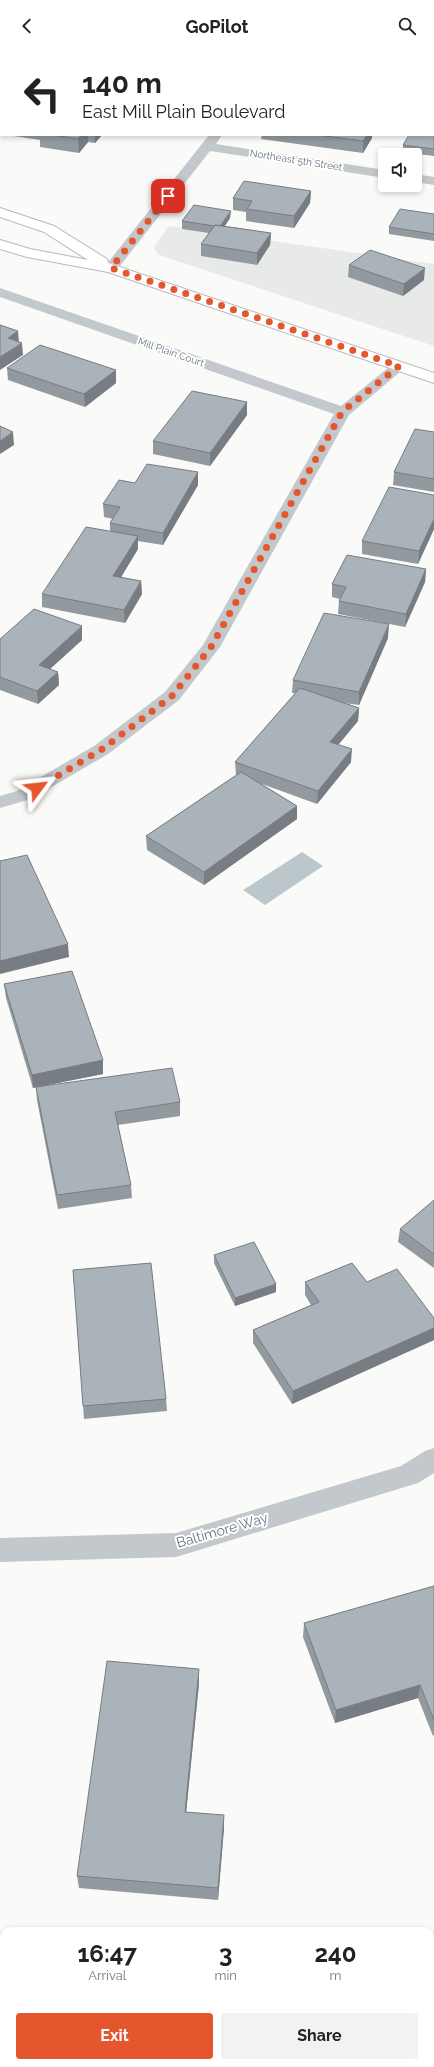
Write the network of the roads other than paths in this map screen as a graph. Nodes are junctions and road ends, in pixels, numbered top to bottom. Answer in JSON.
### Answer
{"nodes":[{"id":1,"x":215,"y":136,"type":"edge"},
{"id":2,"x":208,"y":147,"type":"junction"},
{"id":3,"x":378,"y":173,"type":"edge"},
{"id":4,"x":422,"y":179,"type":"edge"},
{"id":5,"x":434,"y":181,"type":"edge"},
{"id":6,"x":0,"y":212,"type":"edge"},
{"id":7,"x":0,"y":244,"type":"edge"},
{"id":8,"x":111,"y":268,"type":"junction"},
{"id":9,"x":0,"y":292,"type":"edge"},
{"id":10,"x":399,"y":366,"type":"junction"},
{"id":11,"x":434,"y":378,"type":"edge"},
{"id":12,"x":342,"y":412,"type":"junction"},
{"id":13,"x":0,"y":802,"type":"edge"},
{"id":14,"x":434,"y":1459,"type":"edge"},
{"id":15,"x":0,"y":1550,"type":"edge"}],
"edges":[{"from":1,"to":2,"type":"street"},
{"from":2,"to":3,"type":"street","name":"Northeast 5th Street"},
{"from":2,"to":8,"type":"street"},
{"from":4,"to":5,"type":"street"},
{"from":6,"to":8,"type":"main road"},
{"from":7,"to":8,"type":"main road"},
{"from":8,"to":10,"type":"main road"},
{"from":9,"to":12,"type":"street","name":"Mill Plain Court"},
{"from":10,"to":11,"type":"main road"},
{"from":10,"to":12,"type":"street"},
{"from":12,"to":13,"type":"street"},
{"from":14,"to":15,"type":"street","name":"Baltimore Way"}]}
